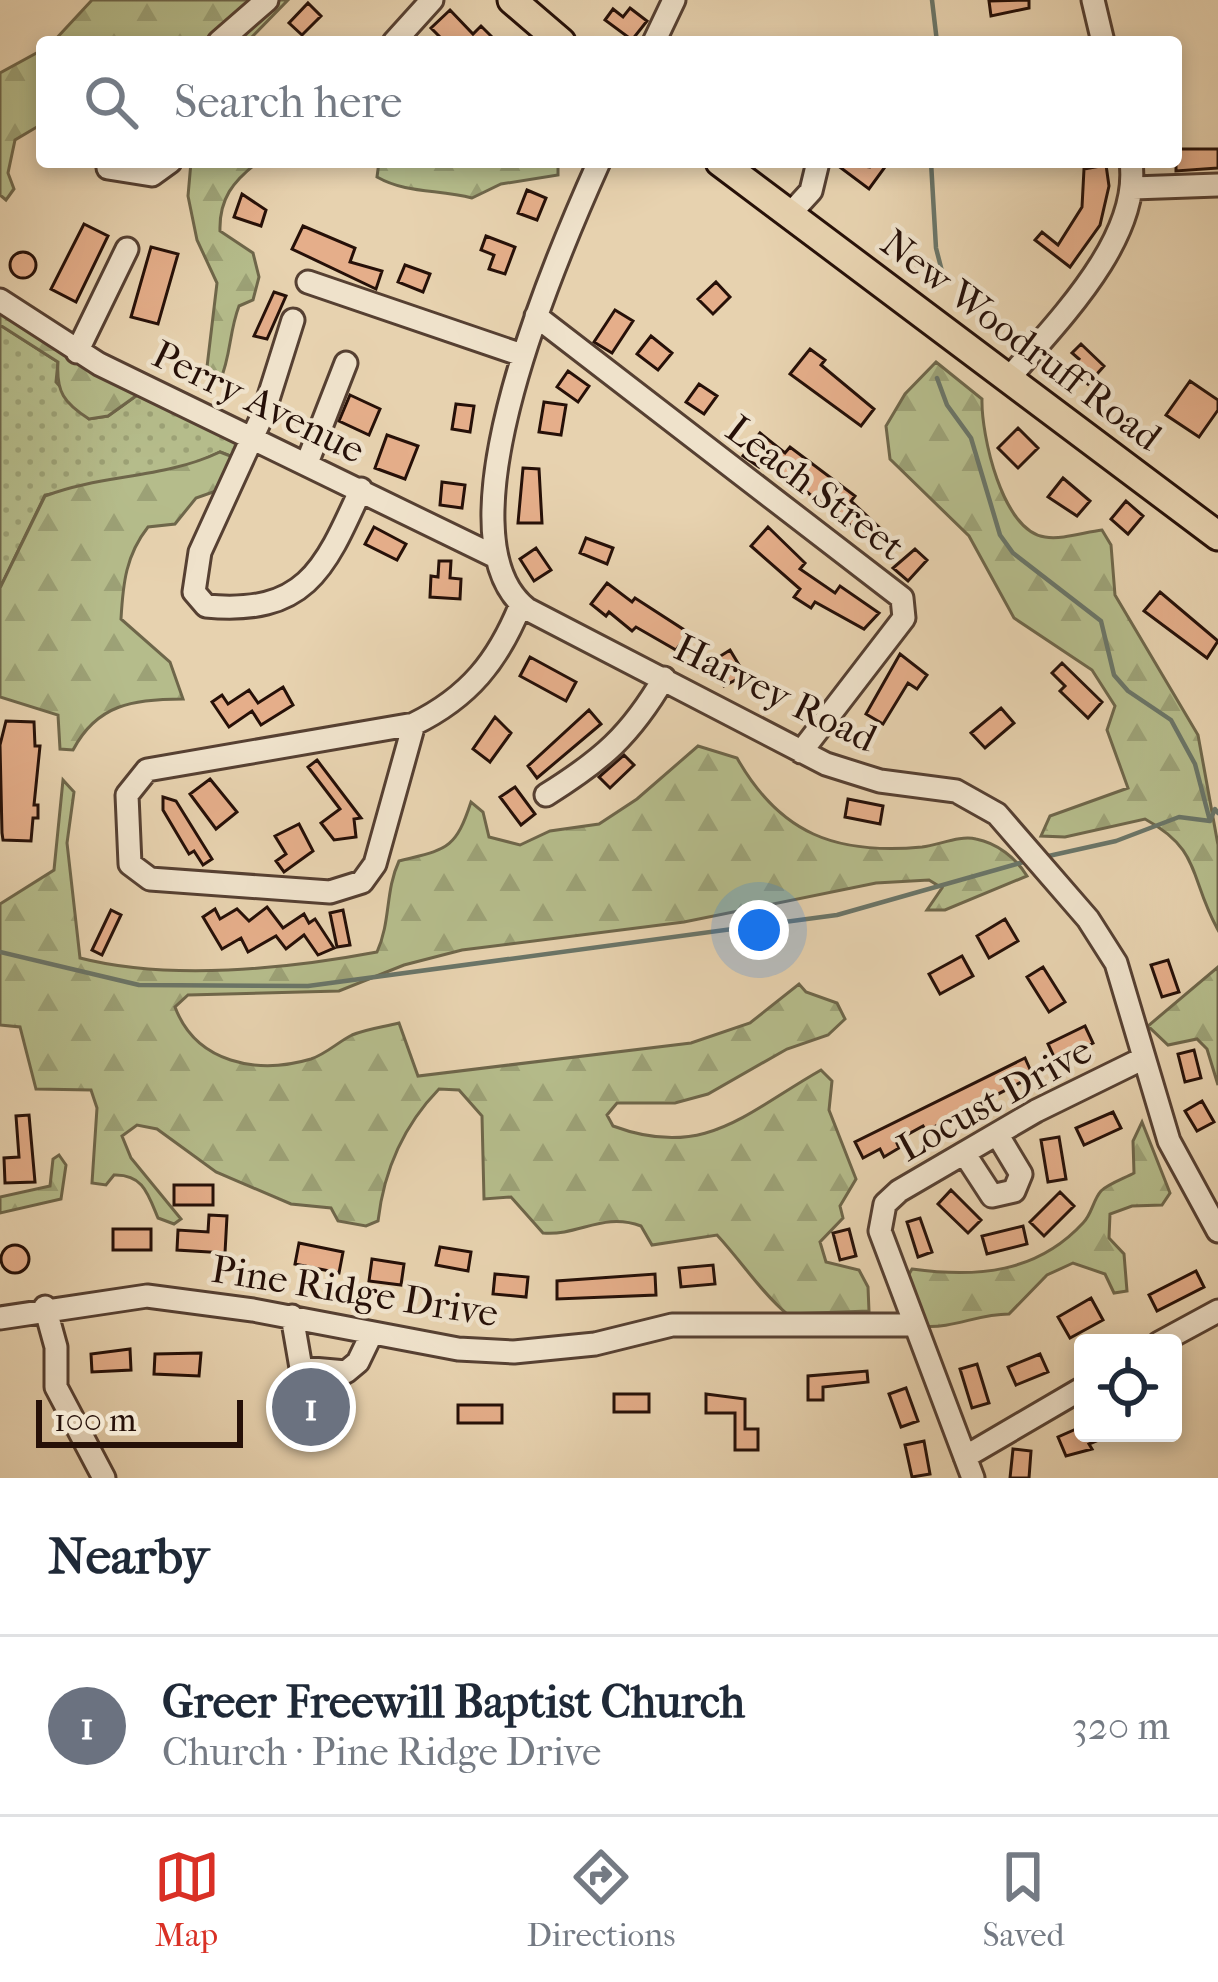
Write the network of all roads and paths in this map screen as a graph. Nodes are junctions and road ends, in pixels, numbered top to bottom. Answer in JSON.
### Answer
{"nodes":[{"id":1,"x":267,"y":0,"type":"edge"},
{"id":2,"x":432,"y":0,"type":"edge"},
{"id":3,"x":674,"y":0,"type":"edge"},
{"id":4,"x":1093,"y":0,"type":"edge"},
{"id":5,"x":523,"y":3,"type":"edge"},
{"id":6,"x":226,"y":36,"type":"edge"},
{"id":7,"x":399,"y":36,"type":"edge"},
{"id":8,"x":555,"y":36,"type":"edge"},
{"id":9,"x":657,"y":36,"type":"edge"},
{"id":10,"x":1102,"y":36,"type":"edge"},
{"id":11,"x":108,"y":168,"type":"dead end"},
{"id":12,"x":162,"y":168,"type":"edge"},
{"id":13,"x":596,"y":168,"type":"edge"},
{"id":14,"x":728,"y":168,"type":"edge"},
{"id":15,"x":817,"y":168,"type":"edge"},
{"id":16,"x":1131,"y":168,"type":"edge"},
{"id":17,"x":1218,"y":184,"type":"edge"},
{"id":18,"x":1133,"y":188,"type":"junction"},
{"id":19,"x":790,"y":214,"type":"junction"},
{"id":20,"x":127,"y":249,"type":"dead end"},
{"id":21,"x":308,"y":282,"type":"dead end"},
{"id":22,"x":0,"y":300,"type":"edge"},
{"id":23,"x":536,"y":316,"type":"junction"},
{"id":24,"x":293,"y":320,"type":"dead end"},
{"id":25,"x":76,"y":352,"type":"junction"},
{"id":26,"x":522,"y":356,"type":"junction"},
{"id":27,"x":346,"y":362,"type":"dead end"},
{"id":28,"x":1010,"y":377,"type":"junction"},
{"id":29,"x":252,"y":437,"type":"junction"},
{"id":30,"x":307,"y":463,"type":"junction"},
{"id":31,"x":361,"y":489,"type":"junction"},
{"id":32,"x":1218,"y":536,"type":"edge"},
{"id":33,"x":494,"y":556,"type":"junction"},
{"id":34,"x":520,"y":604,"type":"junction"},
{"id":35,"x":664,"y":679,"type":"junction"},
{"id":36,"x":414,"y":724,"type":"junction"},
{"id":37,"x":801,"y":752,"type":"junction"},
{"id":38,"x":546,"y":795,"type":"dead end"},
{"id":39,"x":1144,"y":1058,"type":"junction"},
{"id":40,"x":998,"y":1134,"type":"junction"},
{"id":41,"x":964,"y":1153,"type":"junction"},
{"id":42,"x":1218,"y":1231,"type":"edge"},
{"id":43,"x":45,"y":1307,"type":"junction"},
{"id":44,"x":1218,"y":1311,"type":"edge"},
{"id":45,"x":292,"y":1316,"type":"junction"},
{"id":46,"x":0,"y":1318,"type":"edge"},
{"id":47,"x":913,"y":1325,"type":"junction"},
{"id":48,"x":372,"y":1334,"type":"junction"},
{"id":49,"x":1176,"y":1334,"type":"edge"},
{"id":50,"x":1074,"y":1394,"type":"edge"},
{"id":51,"x":969,"y":1468,"type":"edge"},
{"id":52,"x":104,"y":1478,"type":"edge"}],
"edges":[{"from":1,"to":6,"type":"street"},
{"from":2,"to":7,"type":"street"},
{"from":3,"to":9,"type":"street"},
{"from":4,"to":10,"type":"street"},
{"from":5,"to":8,"type":"main road"},
{"from":11,"to":12,"type":"street"},
{"from":13,"to":23,"type":"street"},
{"from":14,"to":19,"type":"main road","name":"New Woodruff Road"},
{"from":15,"to":19,"type":"street"},
{"from":16,"to":18,"type":"street"},
{"from":17,"to":18,"type":"street"},
{"from":18,"to":28,"type":"street"},
{"from":19,"to":28,"type":"main road","name":"New Woodruff Road"},
{"from":20,"to":25,"type":"street"},
{"from":21,"to":26,"type":"street"},
{"from":22,"to":25,"type":"street","name":"Perry Avenue"},
{"from":23,"to":26,"type":"street"},
{"from":23,"to":37,"type":"street","name":"Leach Street"},
{"from":24,"to":29,"type":"street"},
{"from":25,"to":29,"type":"street","name":"Perry Avenue"},
{"from":26,"to":33,"type":"street"},
{"from":27,"to":30,"type":"street"},
{"from":28,"to":32,"type":"main road","name":"New Woodruff Road"},
{"from":29,"to":30,"type":"street","name":"Perry Avenue"},
{"from":29,"to":31,"type":"street"},
{"from":30,"to":31,"type":"street","name":"Perry Avenue"},
{"from":31,"to":33,"type":"street","name":"Perry Avenue"},
{"from":33,"to":34,"type":"street"},
{"from":34,"to":35,"type":"street","name":"Harvey Road"},
{"from":34,"to":36,"type":"street"},
{"from":35,"to":37,"type":"street","name":"Harvey Road"},
{"from":35,"to":38,"type":"street"},
{"from":36,"to":36,"type":"street"},
{"from":37,"to":39,"type":"street","name":"Harvey Road"},
{"from":39,"to":40,"type":"street","name":"Locust Drive"},
{"from":39,"to":42,"type":"street","name":"Harvey Road"},
{"from":40,"to":41,"type":"street","name":"Locust Drive"},
{"from":40,"to":41,"type":"street"},
{"from":41,"to":47,"type":"street","name":"Locust Drive"},
{"from":43,"to":45,"type":"street","name":"Pine Ridge Drive"},
{"from":43,"to":46,"type":"street","name":"Pine Ridge Drive"},
{"from":43,"to":52,"type":"street"},
{"from":44,"to":49,"type":"street"},
{"from":45,"to":48,"type":"street","name":"Pine Ridge Drive"},
{"from":45,"to":48,"type":"street"},
{"from":47,"to":48,"type":"street","name":"Pine Ridge Drive"},
{"from":47,"to":51,"type":"street","name":"Locust Drive"},
{"from":50,"to":51,"type":"street"}]}
